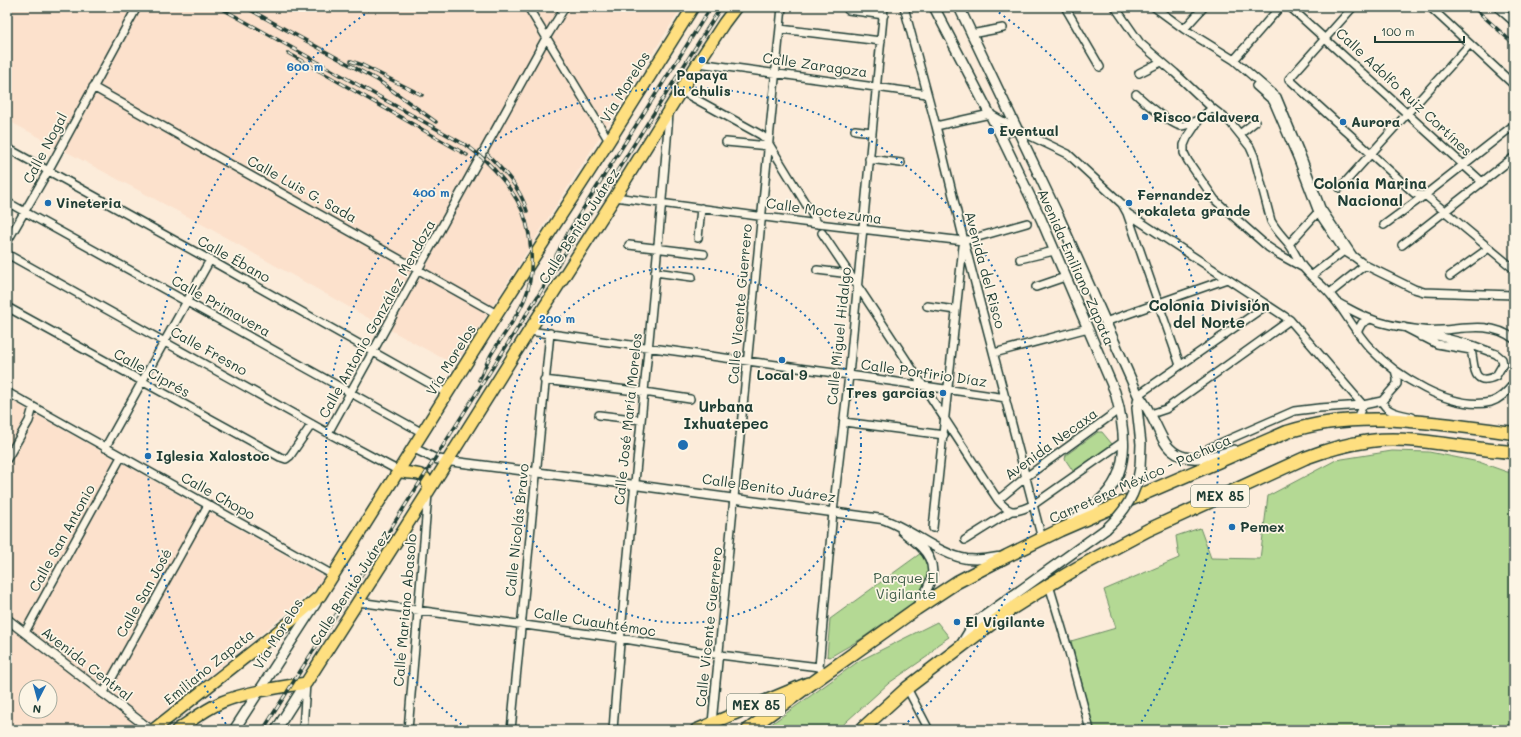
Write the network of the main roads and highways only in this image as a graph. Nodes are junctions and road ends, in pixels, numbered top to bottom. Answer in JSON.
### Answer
{"nodes":[{"id":1,"x":693,"y":7,"type":"edge"},
{"id":2,"x":736,"y":7,"type":"edge"},
{"id":3,"x":934,"y":7,"type":"edge"},
{"id":4,"x":959,"y":7,"type":"edge"},
{"id":5,"x":1138,"y":396,"type":"junction"},
{"id":6,"x":1514,"y":433,"type":"edge"},
{"id":7,"x":1262,"y":441,"type":"junction"},
{"id":8,"x":1514,"y":452,"type":"edge"},
{"id":9,"x":399,"y":471,"type":"junction"},
{"id":10,"x":428,"y":492,"type":"junction"},
{"id":11,"x":1060,"y":530,"type":"junction"},
{"id":12,"x":320,"y":596,"type":"junction"},
{"id":13,"x":958,"y":650,"type":"junction"},
{"id":14,"x":819,"y":674,"type":"junction"},
{"id":15,"x":306,"y":683,"type":"junction"},
{"id":16,"x":259,"y":692,"type":"junction"},
{"id":17,"x":152,"y":730,"type":"edge"},
{"id":18,"x":177,"y":730,"type":"edge"},
{"id":19,"x":234,"y":730,"type":"edge"},
{"id":20,"x":276,"y":730,"type":"edge"},
{"id":21,"x":696,"y":730,"type":"edge"},
{"id":22,"x":748,"y":730,"type":"edge"},
{"id":23,"x":861,"y":730,"type":"edge"}],
"edges":[{"from":1,"to":9,"type":"main road","name":"Vía Morelos"},
{"from":2,"to":10,"type":"main road","name":"Calle Benito Juárez"},
{"from":3,"to":11,"type":"main road","name":"Avenida Emiliano Zapata"},
{"from":4,"to":5,"type":"main road","name":"Avenida Emiliano Zapata"},
{"from":5,"to":7,"type":"main road","name":"Avenida Emiliano Zapata"},
{"from":5,"to":13,"type":"main road","bridge":true},
{"from":6,"to":7,"type":"highway","name":"Carretera México - Pachuca","number":"MEX 85"},
{"from":7,"to":11,"type":"highway","name":"Carretera México - Pachuca","number":"MEX 85"},
{"from":8,"to":13,"type":"highway","number":"MEX 85"},
{"from":9,"to":10,"type":"main road"},
{"from":9,"to":12,"type":"main road","name":"Vía Morelos"},
{"from":10,"to":15,"type":"main road","name":"Calle Benito Juárez"},
{"from":11,"to":14,"type":"highway","name":"Carretera México - Pachuca","number":"MEX 85"},
{"from":12,"to":16,"type":"main road","name":"Vía Morelos"},
{"from":12,"to":17,"type":"main road","name":"Emiliano Zapata"},
{"from":13,"to":23,"type":"highway","number":"MEX 85"},
{"from":14,"to":21,"type":"main road","number":"MEX 85"},
{"from":14,"to":22,"type":"highway","name":"Carretera México - Pachuca"},
{"from":15,"to":16,"type":"main road","name":"Emiliano Zapata"},
{"from":15,"to":20,"type":"main road","name":"Calle Benito Juárez"},
{"from":16,"to":18,"type":"main road","name":"Emiliano Zapata"},
{"from":16,"to":19,"type":"main road","name":"Vía Morelos"}]}
